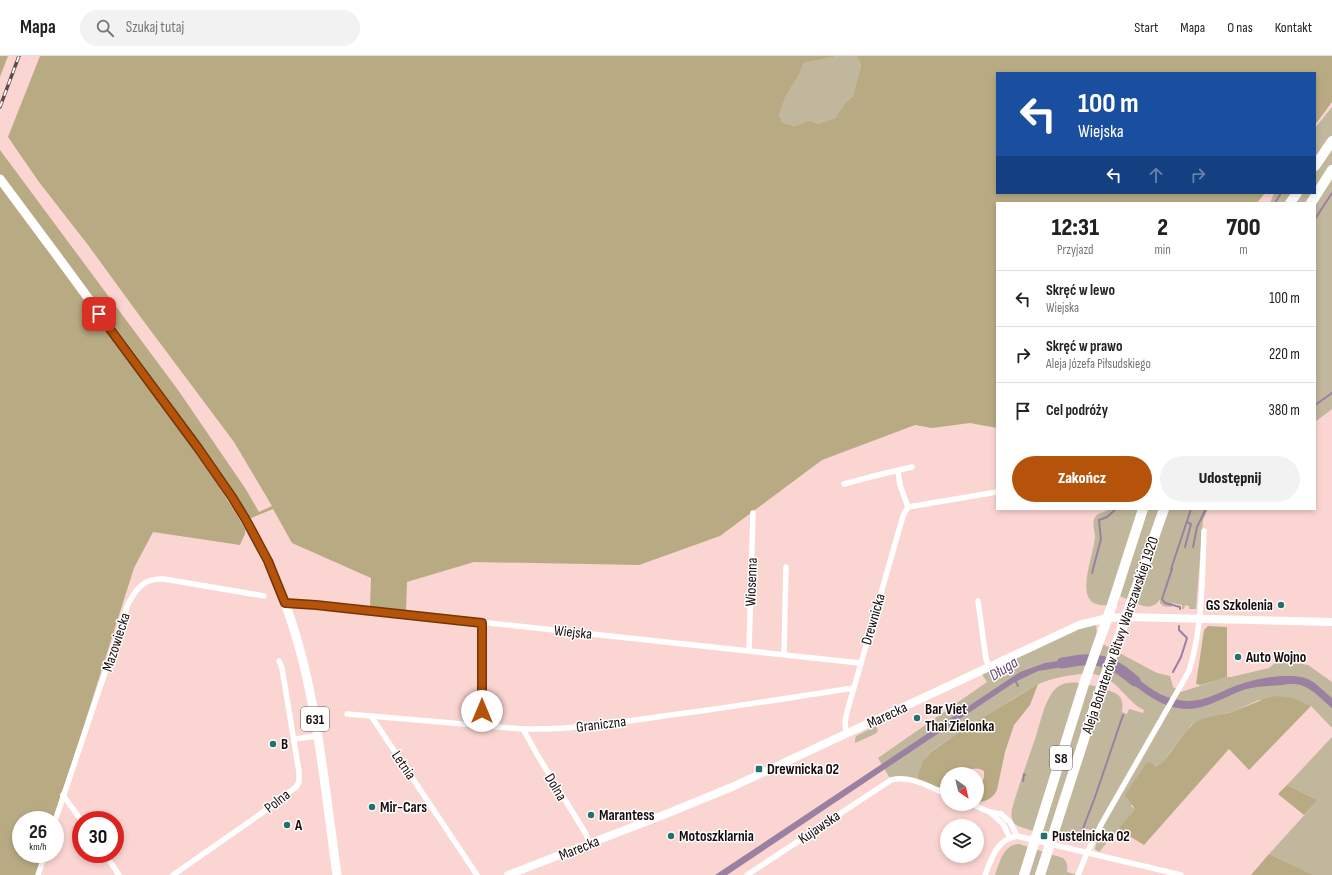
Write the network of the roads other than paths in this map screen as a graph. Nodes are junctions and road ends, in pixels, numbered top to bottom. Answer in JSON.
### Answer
{"nodes":[{"id":1,"x":1332,"y":141,"type":"edge"},
{"id":2,"x":1316,"y":165,"type":"edge"},
{"id":3,"x":1332,"y":170,"type":"edge"},
{"id":4,"x":0,"y":179,"type":"edge"},
{"id":5,"x":1312,"y":202,"type":"edge"},
{"id":6,"x":912,"y":468,"type":"dead end"},
{"id":7,"x":898,"y":471,"type":"junction"},
{"id":8,"x":844,"y":484,"type":"dead end"},
{"id":9,"x":996,"y":492,"type":"edge"},
{"id":10,"x":908,"y":506,"type":"junction"},
{"id":11,"x":1143,"y":510,"type":"edge"},
{"id":12,"x":1164,"y":510,"type":"edge"},
{"id":13,"x":753,"y":513,"type":"dead end"},
{"id":14,"x":1204,"y":532,"type":"dead end"},
{"id":15,"x":786,"y":567,"type":"dead end"},
{"id":16,"x":264,"y":596,"type":"dead end"},
{"id":17,"x":978,"y":601,"type":"dead end"},
{"id":18,"x":285,"y":603,"type":"junction"},
{"id":19,"x":1199,"y":619,"type":"junction"},
{"id":20,"x":1332,"y":622,"type":"edge"},
{"id":21,"x":482,"y":623,"type":"junction"},
{"id":22,"x":749,"y":650,"type":"junction"},
{"id":23,"x":784,"y":654,"type":"junction"},
{"id":24,"x":279,"y":660,"type":"dead end"},
{"id":25,"x":860,"y":663,"type":"junction"},
{"id":26,"x":989,"y":667,"type":"junction"},
{"id":27,"x":853,"y":688,"type":"junction"},
{"id":28,"x":348,"y":714,"type":"dead end"},
{"id":29,"x":370,"y":716,"type":"junction"},
{"id":30,"x":482,"y":726,"type":"junction"},
{"id":31,"x":524,"y":730,"type":"junction"},
{"id":32,"x":846,"y":733,"type":"junction"},
{"id":33,"x":317,"y":736,"type":"junction"},
{"id":34,"x":294,"y":739,"type":"junction"},
{"id":35,"x":940,"y":791,"type":"edge"},
{"id":36,"x":63,"y":795,"type":"junction"},
{"id":37,"x":984,"y":809,"type":"edge"},
{"id":38,"x":58,"y":811,"type":"edge"},
{"id":39,"x":75,"y":811,"type":"edge"},
{"id":40,"x":990,"y":812,"type":"junction"},
{"id":41,"x":1017,"y":836,"type":"junction"},
{"id":42,"x":1010,"y":838,"type":"junction"},
{"id":43,"x":589,"y":843,"type":"junction"},
{"id":44,"x":1087,"y":853,"type":"junction"},
{"id":45,"x":42,"y":863,"type":"edge"},
{"id":46,"x":111,"y":863,"type":"edge"},
{"id":47,"x":38,"y":875,"type":"edge"},
{"id":48,"x":119,"y":875,"type":"edge"},
{"id":49,"x":173,"y":875,"type":"edge"},
{"id":50,"x":337,"y":875,"type":"edge"},
{"id":51,"x":477,"y":875,"type":"edge"},
{"id":52,"x":508,"y":875,"type":"edge"},
{"id":53,"x":747,"y":875,"type":"edge"},
{"id":54,"x":985,"y":875,"type":"edge"},
{"id":55,"x":1024,"y":875,"type":"edge"},
{"id":56,"x":1040,"y":875,"type":"edge"},
{"id":57,"x":1078,"y":875,"type":"edge"},
{"id":58,"x":1181,"y":875,"type":"edge"}],
"edges":[{"from":1,"to":2,"type":"highway"},
{"from":3,"to":5,"type":"highway"},
{"from":4,"to":18,"type":"main road","number":"631"},
{"from":6,"to":7,"type":"street"},
{"from":7,"to":8,"type":"street"},
{"from":7,"to":10,"type":"street"},
{"from":9,"to":10,"type":"street"},
{"from":10,"to":25,"type":"street","name":"Drewnicka"},
{"from":11,"to":55,"type":"highway","name":"Aleja Bohaterów Bitwy Warszawskiej 1920","number":"S8"},
{"from":12,"to":56,"type":"highway","name":"Aleja Bohaterów Bitwy Warszawskiej 1920","number":"S8"},
{"from":13,"to":22,"type":"street","name":"Wiosenna"},
{"from":14,"to":19,"type":"street"},
{"from":15,"to":23,"type":"street"},
{"from":16,"to":36,"type":"street","name":"Mazowiecka"},
{"from":17,"to":26,"type":"street"},
{"from":18,"to":21,"type":"street","name":"Wiejska"},
{"from":18,"to":33,"type":"main road","number":"631"},
{"from":19,"to":20,"type":"street","name":"Marecka"},
{"from":19,"to":26,"type":"street","name":"Marecka"},
{"from":19,"to":44,"type":"street"},
{"from":21,"to":22,"type":"street","name":"Wiejska"},
{"from":21,"to":30,"type":"street"},
{"from":22,"to":23,"type":"street","name":"Wiejska"},
{"from":23,"to":25,"type":"street","name":"Wiejska"},
{"from":24,"to":34,"type":"street","name":"Polna"},
{"from":25,"to":27,"type":"street","name":"Drewnicka"},
{"from":26,"to":32,"type":"street","name":"Marecka"},
{"from":27,"to":31,"type":"street","name":"Graniczna"},
{"from":27,"to":32,"type":"street","name":"Drewnicka"},
{"from":28,"to":29,"type":"street","name":"Graniczna"},
{"from":29,"to":30,"type":"street","name":"Graniczna"},
{"from":29,"to":51,"type":"street","name":"Letnia"},
{"from":30,"to":31,"type":"street","name":"Graniczna"},
{"from":31,"to":43,"type":"street","name":"Dolna"},
{"from":32,"to":43,"type":"street","name":"Marecka"},
{"from":33,"to":34,"type":"street"},
{"from":33,"to":50,"type":"main road","number":"631"},
{"from":34,"to":49,"type":"street","name":"Polna"},
{"from":35,"to":53,"type":"street","name":"Kujawska"},
{"from":36,"to":38,"type":"street","name":"Mazowiecka"},
{"from":36,"to":39,"type":"street"},
{"from":37,"to":40,"type":"street"},
{"from":40,"to":41,"type":"street"},
{"from":40,"to":42,"type":"street"},
{"from":41,"to":42,"type":"street"},
{"from":41,"to":44,"type":"street"},
{"from":42,"to":54,"type":"street"},
{"from":43,"to":52,"type":"street","name":"Marecka"},
{"from":44,"to":57,"type":"street"},
{"from":44,"to":58,"type":"street"},
{"from":45,"to":47,"type":"street"},
{"from":46,"to":48,"type":"street"}]}
